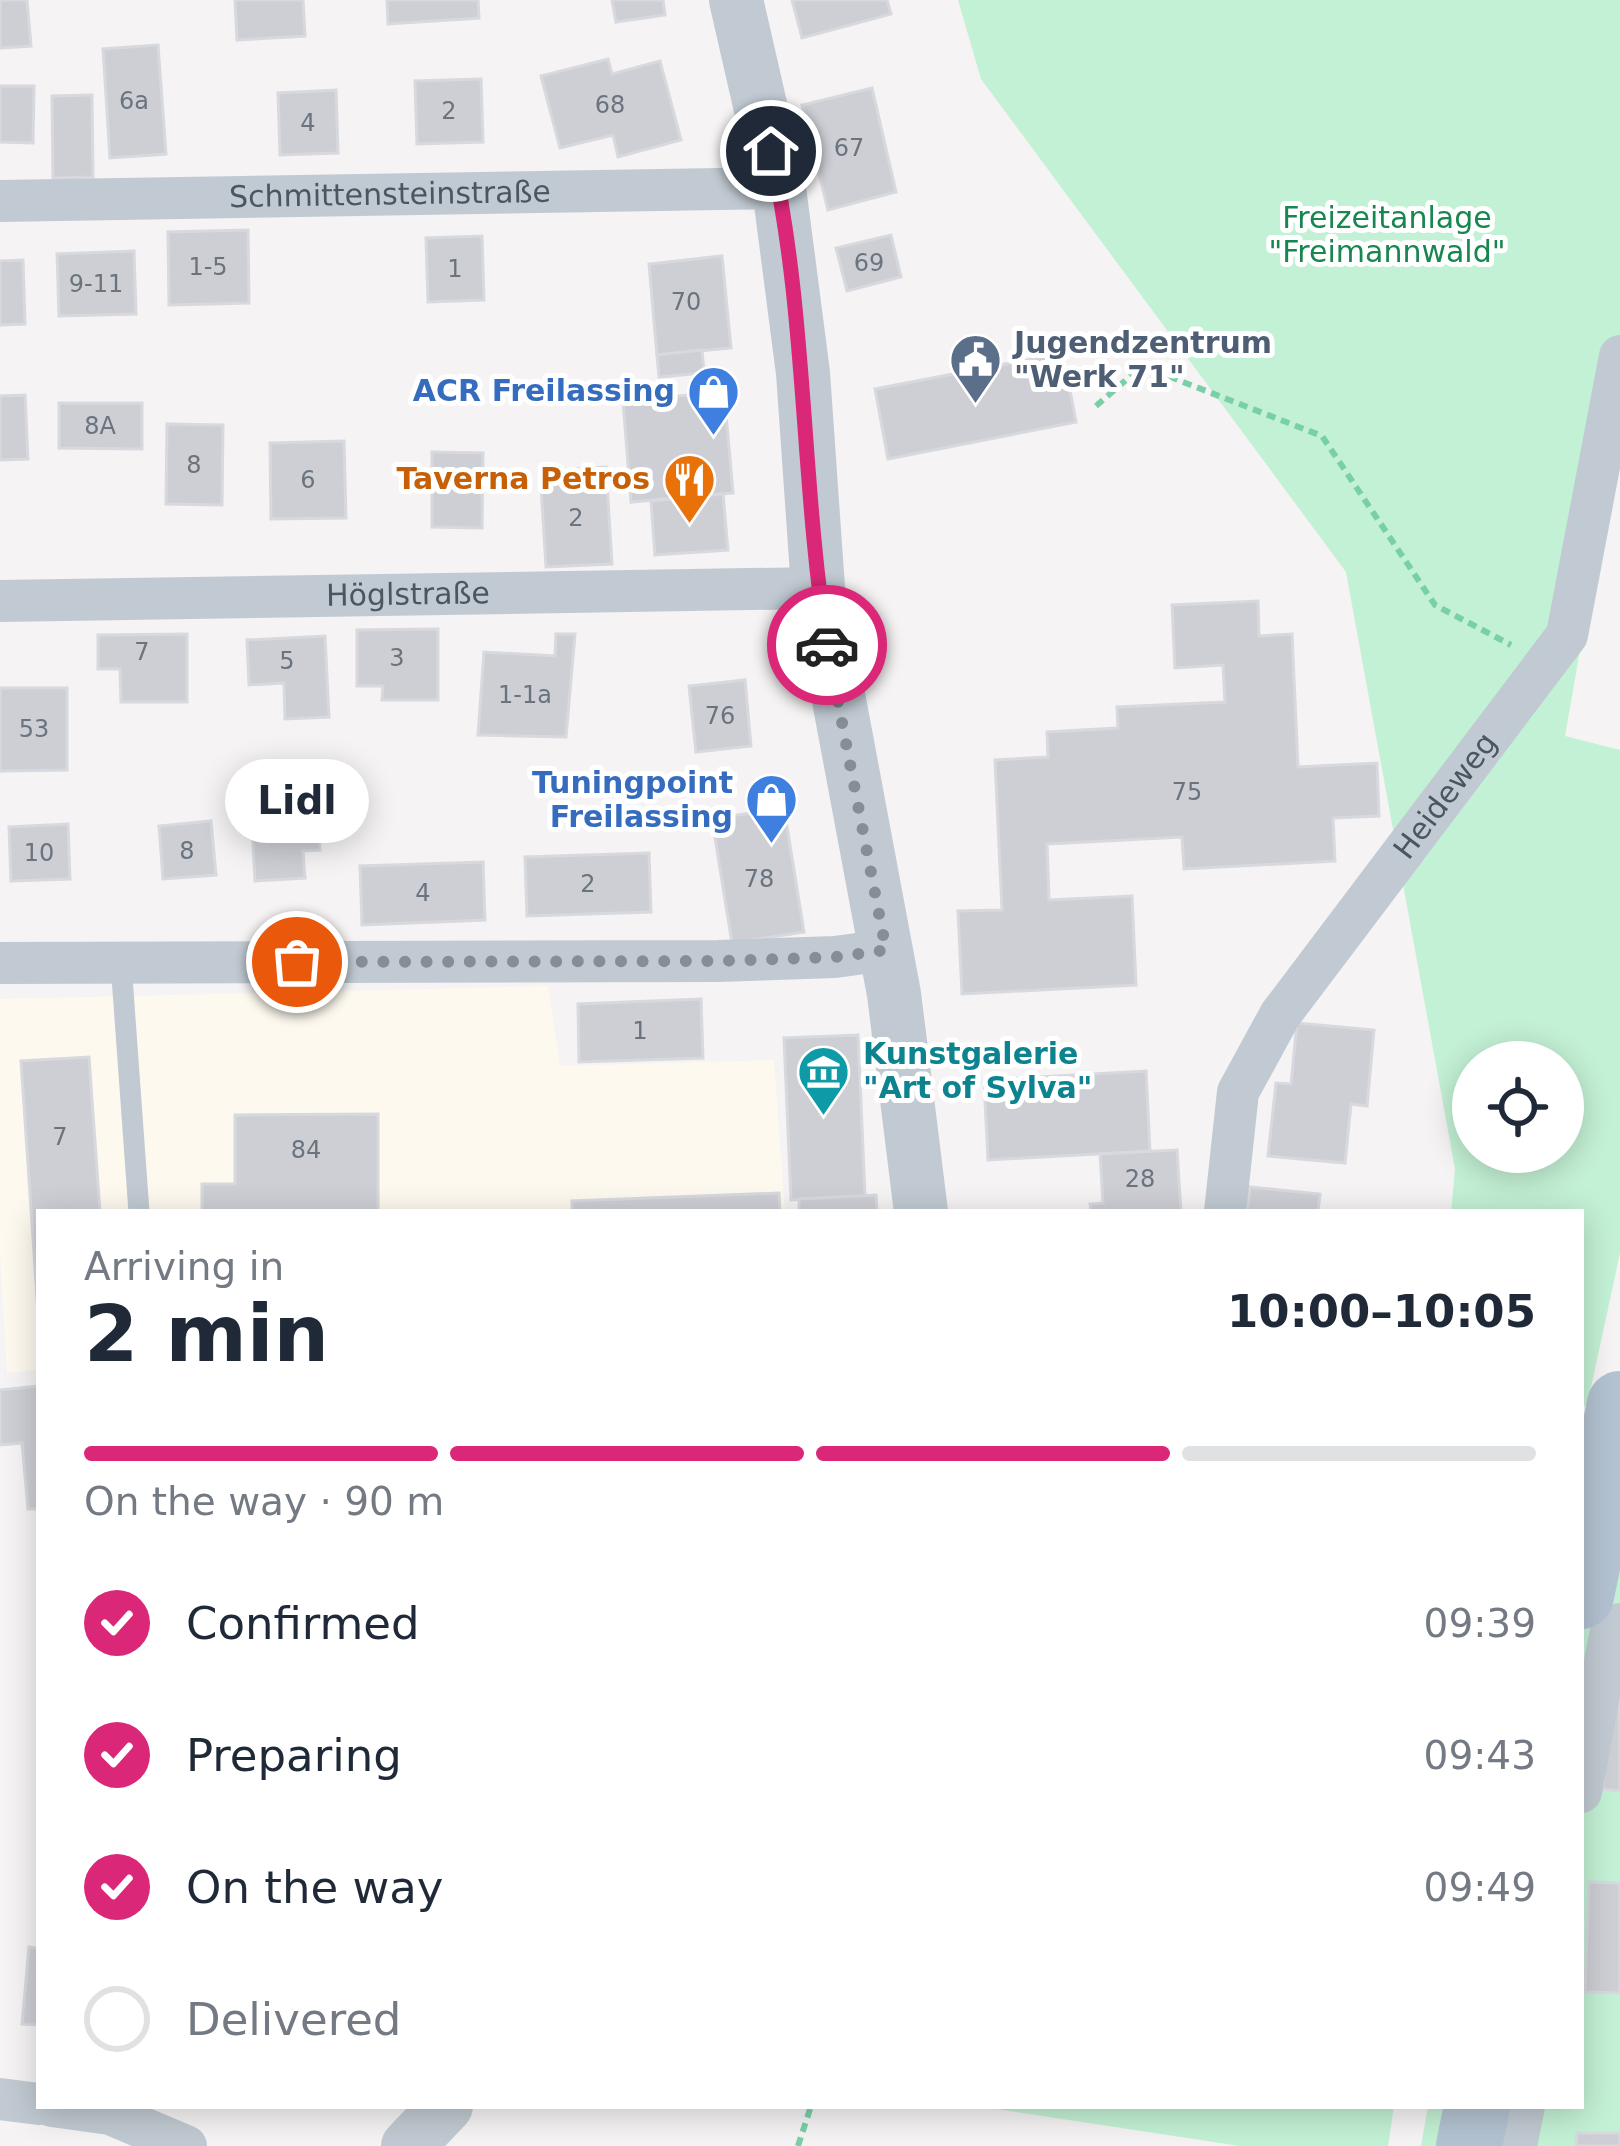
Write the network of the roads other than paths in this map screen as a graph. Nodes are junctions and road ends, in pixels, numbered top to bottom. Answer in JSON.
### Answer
{"nodes":[{"id":1,"x":736,"y":0,"type":"edge"},
{"id":2,"x":779,"y":188,"type":"junction"},
{"id":3,"x":0,"y":201,"type":"edge"},
{"id":4,"x":1620,"y":356,"type":"edge"},
{"id":5,"x":818,"y":588,"type":"junction"},
{"id":6,"x":0,"y":601,"type":"edge"},
{"id":7,"x":886,"y":950,"type":"junction"},
{"id":8,"x":0,"y":963,"type":"edge"},
{"id":9,"x":121,"y":963,"type":"junction"},
{"id":10,"x":139,"y":1209,"type":"edge"},
{"id":11,"x":921,"y":1209,"type":"edge"},
{"id":12,"x":1225,"y":1209,"type":"edge"},
{"id":13,"x":1609,"y":1403,"type":"edge"},
{"id":14,"x":1584,"y":1575,"type":"edge"},
{"id":15,"x":1620,"y":1624,"type":"edge"},
{"id":16,"x":1584,"y":1775,"type":"edge"},
{"id":17,"x":0,"y":2099,"type":"edge"},
{"id":18,"x":36,"y":2104,"type":"edge"},
{"id":19,"x":443,"y":2109,"type":"edge"},
{"id":20,"x":1476,"y":2109,"type":"edge"},
{"id":21,"x":1523,"y":2109,"type":"edge"},
{"id":22,"x":110,"y":2110,"type":"edge"},
{"id":23,"x":186,"y":2146,"type":"edge"},
{"id":24,"x":408,"y":2146,"type":"edge"},
{"id":25,"x":1468,"y":2146,"type":"edge"},
{"id":26,"x":1516,"y":2146,"type":"edge"}],
"edges":[{"from":1,"to":2,"type":"street"},
{"from":2,"to":3,"type":"street","name":"Schmittensteinstraße"},
{"from":2,"to":5,"type":"street"},
{"from":4,"to":12,"type":"street","name":"Heideweg"},
{"from":5,"to":6,"type":"street","name":"Höglstraße"},
{"from":5,"to":7,"type":"street"},
{"from":7,"to":9,"type":"street"},
{"from":7,"to":11,"type":"street"},
{"from":8,"to":9,"type":"street"},
{"from":9,"to":10,"type":"lane"},
{"from":13,"to":14,"type":"main road"},
{"from":15,"to":16,"type":"street"},
{"from":17,"to":18,"type":"street"},
{"from":19,"to":24,"type":"street"},
{"from":20,"to":25,"type":"main road"},
{"from":21,"to":26,"type":"street"},
{"from":22,"to":23,"type":"street"}]}
